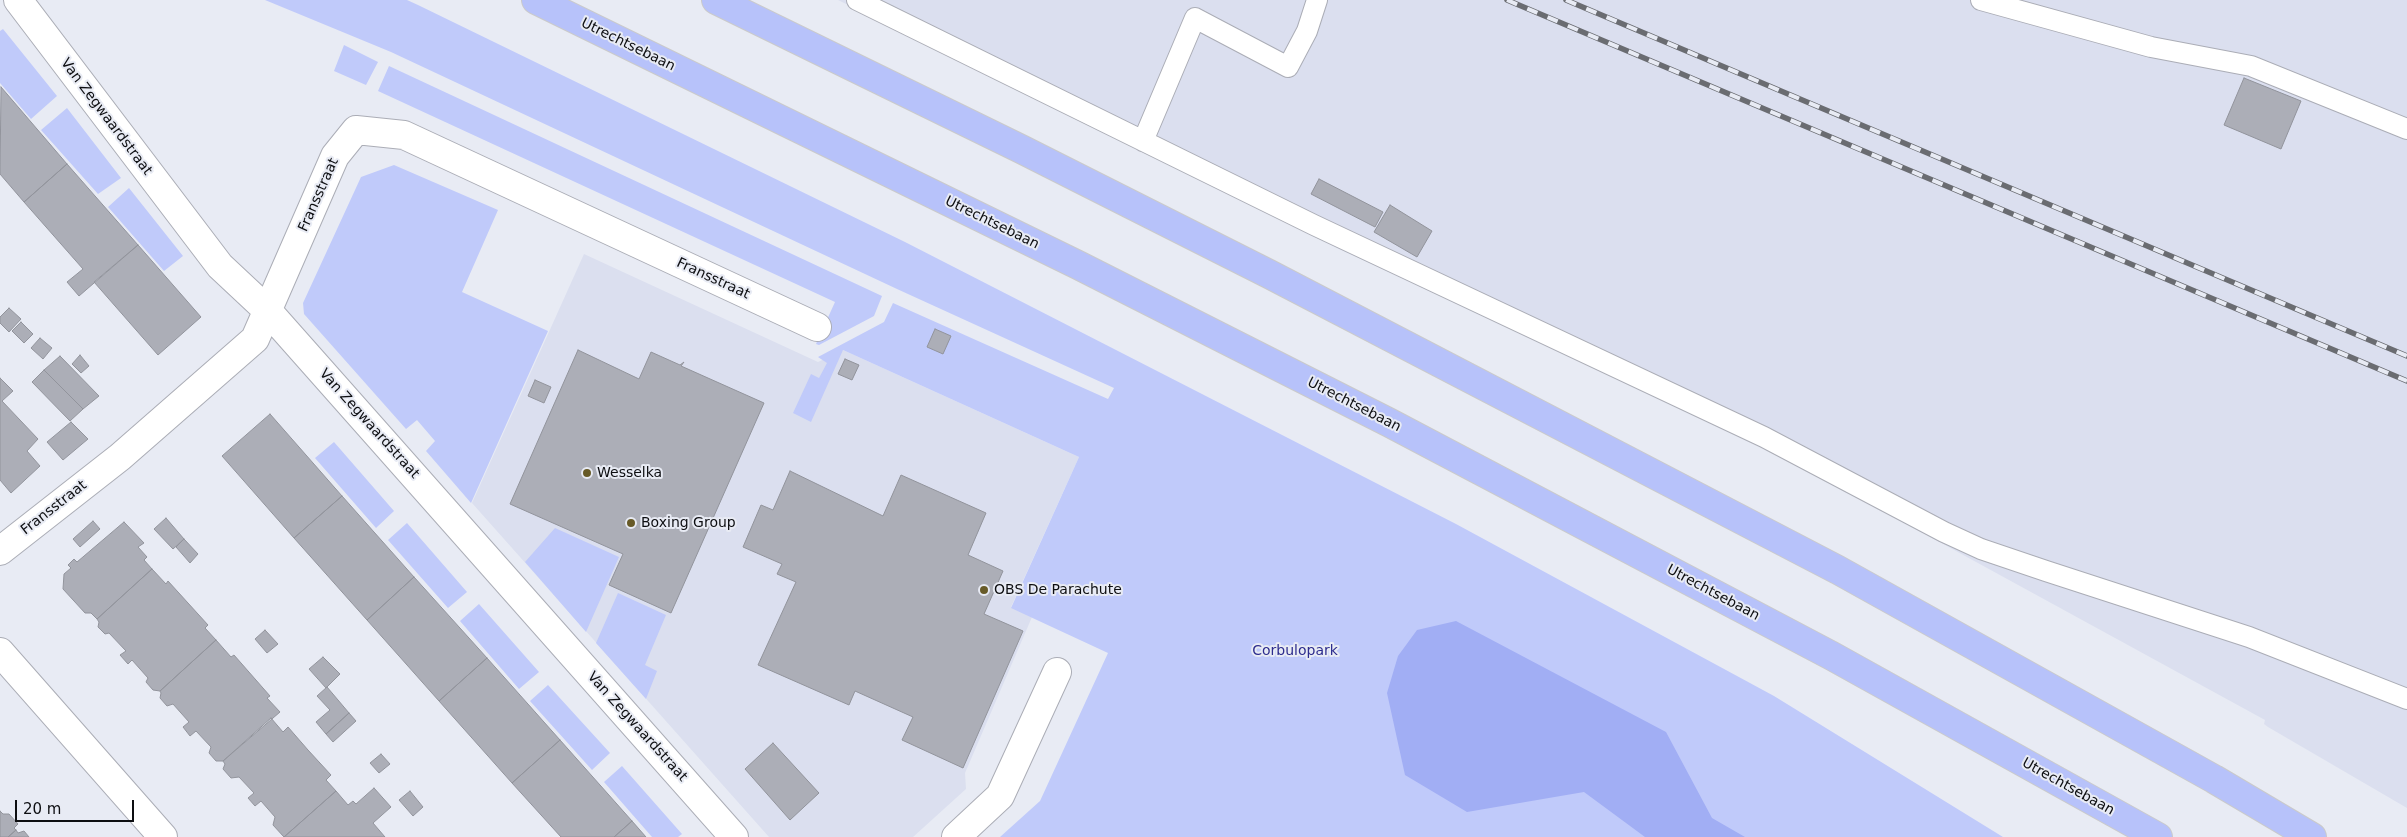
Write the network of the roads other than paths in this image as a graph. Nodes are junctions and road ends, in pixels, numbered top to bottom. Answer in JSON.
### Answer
{"nodes":[{"id":1,"x":18,"y":0,"type":"edge"},
{"id":2,"x":536,"y":0,"type":"edge"},
{"id":3,"x":716,"y":0,"type":"edge"},
{"id":4,"x":857,"y":0,"type":"edge"},
{"id":5,"x":1317,"y":0,"type":"edge"},
{"id":6,"x":1981,"y":0,"type":"edge"},
{"id":7,"x":2407,"y":129,"type":"edge"},
{"id":8,"x":1143,"y":141,"type":"junction"},
{"id":9,"x":268,"y":310,"type":"junction"},
{"id":10,"x":817,"y":327,"type":"dead end"},
{"id":11,"x":0,"y":551,"type":"edge"},
{"id":12,"x":0,"y":652,"type":"edge"},
{"id":13,"x":1057,"y":672,"type":"dead end"},
{"id":14,"x":2407,"y":699,"type":"edge"},
{"id":15,"x":162,"y":837,"type":"edge"},
{"id":16,"x":734,"y":837,"type":"edge"},
{"id":17,"x":956,"y":837,"type":"edge"},
{"id":18,"x":2158,"y":837,"type":"edge"},
{"id":19,"x":2312,"y":837,"type":"edge"}],
"edges":[{"from":1,"to":9,"type":"street","name":"Van Zegwaardstraat"},
{"from":2,"to":18,"type":"highway","name":"Utrechtsebaan"},
{"from":3,"to":19,"type":"highway"},
{"from":4,"to":8,"type":"lane"},
{"from":5,"to":8,"type":"lane"},
{"from":6,"to":7,"type":"lane"},
{"from":8,"to":14,"type":"lane"},
{"from":9,"to":10,"type":"street","name":"Fransstraat"},
{"from":9,"to":11,"type":"street","name":"Fransstraat"},
{"from":9,"to":16,"type":"street","name":"Van Zegwaardstraat"},
{"from":12,"to":15,"type":"street"},
{"from":13,"to":17,"type":"street"}]}
